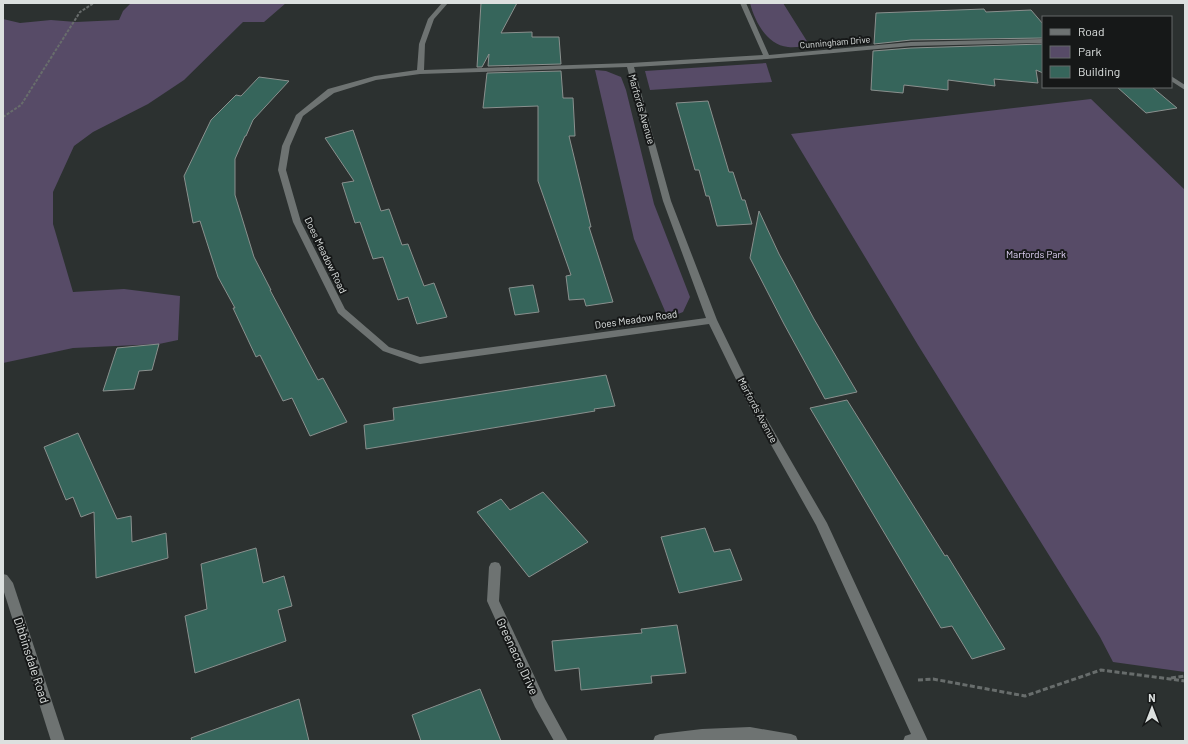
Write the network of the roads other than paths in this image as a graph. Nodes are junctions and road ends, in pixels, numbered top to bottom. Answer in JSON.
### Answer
{"nodes":[{"id":1,"x":445,"y":3,"type":"edge"},
{"id":2,"x":743,"y":3,"type":"edge"},
{"id":3,"x":1042,"y":41,"type":"edge"},
{"id":4,"x":767,"y":57,"type":"junction"},
{"id":5,"x":630,"y":65,"type":"junction"},
{"id":6,"x":420,"y":72,"type":"junction"},
{"id":7,"x":1172,"y":79,"type":"edge"},
{"id":8,"x":1185,"y":88,"type":"edge"},
{"id":9,"x":712,"y":320,"type":"junction"},
{"id":10,"x":495,"y":567,"type":"dead end"},
{"id":11,"x":3,"y":579,"type":"edge"},
{"id":12,"x":58,"y":741,"type":"edge"},
{"id":13,"x":562,"y":741,"type":"edge"},
{"id":14,"x":660,"y":741,"type":"edge"},
{"id":15,"x":791,"y":741,"type":"edge"},
{"id":16,"x":917,"y":741,"type":"edge"}],
"edges":[{"from":1,"to":6,"type":"street"},
{"from":2,"to":4,"type":"street"},
{"from":3,"to":4,"type":"street","name":"Cunningham Drive"},
{"from":4,"to":5,"type":"street","name":"Cunningham Drive"},
{"from":5,"to":6,"type":"street","name":"Does Meadow Road"},
{"from":5,"to":9,"type":"street","name":"Marfords Avenue"},
{"from":6,"to":9,"type":"street","name":"Does Meadow Road"},
{"from":7,"to":8,"type":"street"},
{"from":9,"to":16,"type":"street","name":"Marfords Avenue"},
{"from":10,"to":13,"type":"street","name":"Greenacre Drive"},
{"from":11,"to":12,"type":"street","name":"Dibbinsdale Road"},
{"from":14,"to":15,"type":"street"}]}
